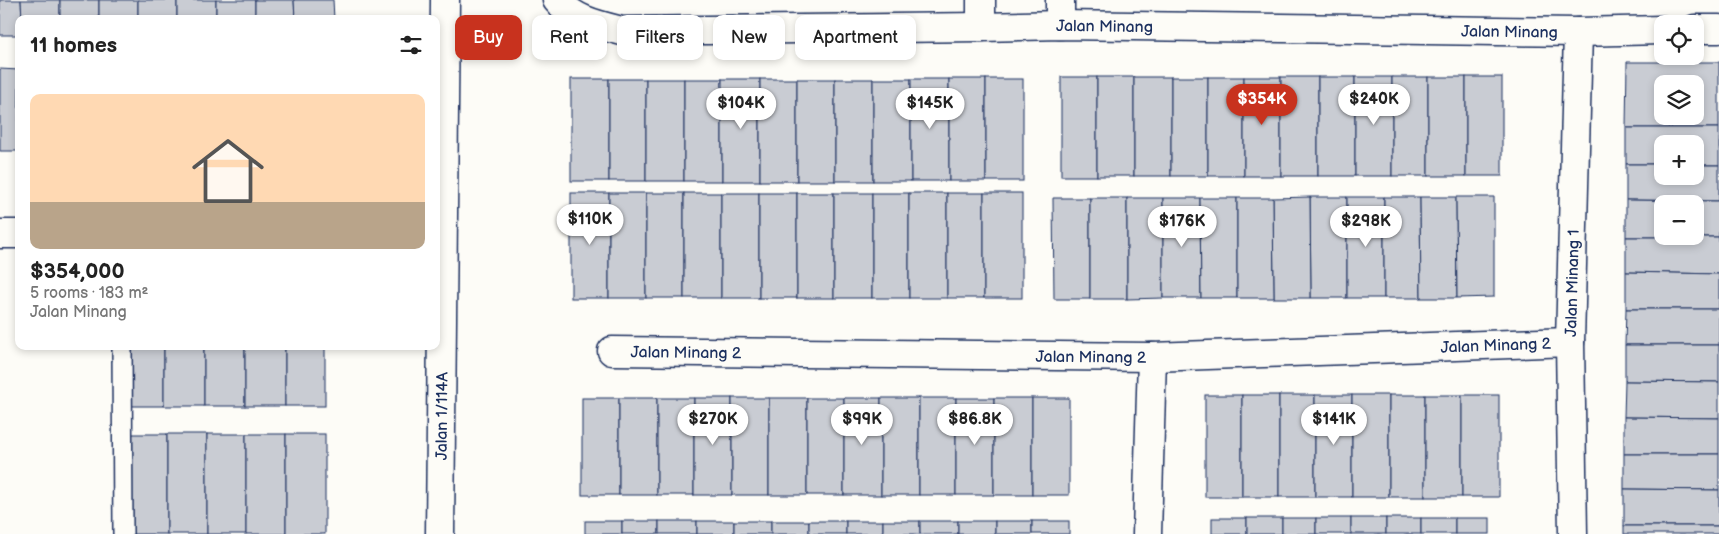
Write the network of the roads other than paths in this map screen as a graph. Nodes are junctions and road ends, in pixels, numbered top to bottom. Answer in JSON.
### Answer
{"nodes":[{"id":1,"x":445,"y":0,"type":"edge"},
{"id":2,"x":557,"y":0,"type":"edge"},
{"id":3,"x":981,"y":0,"type":"edge"},
{"id":4,"x":1060,"y":12,"type":"edge"},
{"id":5,"x":981,"y":27,"type":"junction"},
{"id":6,"x":1704,"y":29,"type":"edge"},
{"id":7,"x":1719,"y":29,"type":"edge"},
{"id":8,"x":1654,"y":30,"type":"edge"},
{"id":9,"x":1578,"y":32,"type":"junction"},
{"id":10,"x":440,"y":232,"type":"edge"},
{"id":11,"x":0,"y":234,"type":"edge"},
{"id":12,"x":15,"y":234,"type":"edge"},
{"id":13,"x":1570,"y":342,"type":"junction"},
{"id":14,"x":122,"y":350,"type":"edge"},
{"id":15,"x":612,"y":351,"type":"dead end"},
{"id":16,"x":1152,"y":357,"type":"junction"},
{"id":17,"x":123,"y":534,"type":"edge"},
{"id":18,"x":440,"y":534,"type":"edge"},
{"id":19,"x":1147,"y":534,"type":"edge"},
{"id":20,"x":1573,"y":534,"type":"edge"}],
"edges":[{"from":1,"to":10,"type":"street","name":"Jalan 1/114A"},
{"from":2,"to":5,"type":"street","name":"Jalan Minang"},
{"from":3,"to":5,"type":"street"},
{"from":4,"to":5,"type":"street","name":"Jalan Minang"},
{"from":4,"to":9,"type":"street","name":"Jalan Minang"},
{"from":6,"to":7,"type":"street"},
{"from":8,"to":9,"type":"street","name":"Jalan Minang"},
{"from":9,"to":13,"type":"street","name":"Jalan Minang 1"},
{"from":10,"to":18,"type":"street","name":"Jalan 1/114A"},
{"from":11,"to":12,"type":"street"},
{"from":13,"to":16,"type":"street","name":"Jalan Minang 2"},
{"from":13,"to":20,"type":"street","name":"Jalan Minang 1"},
{"from":14,"to":17,"type":"lane"},
{"from":15,"to":16,"type":"street","name":"Jalan Minang 2"},
{"from":16,"to":19,"type":"street"}]}
